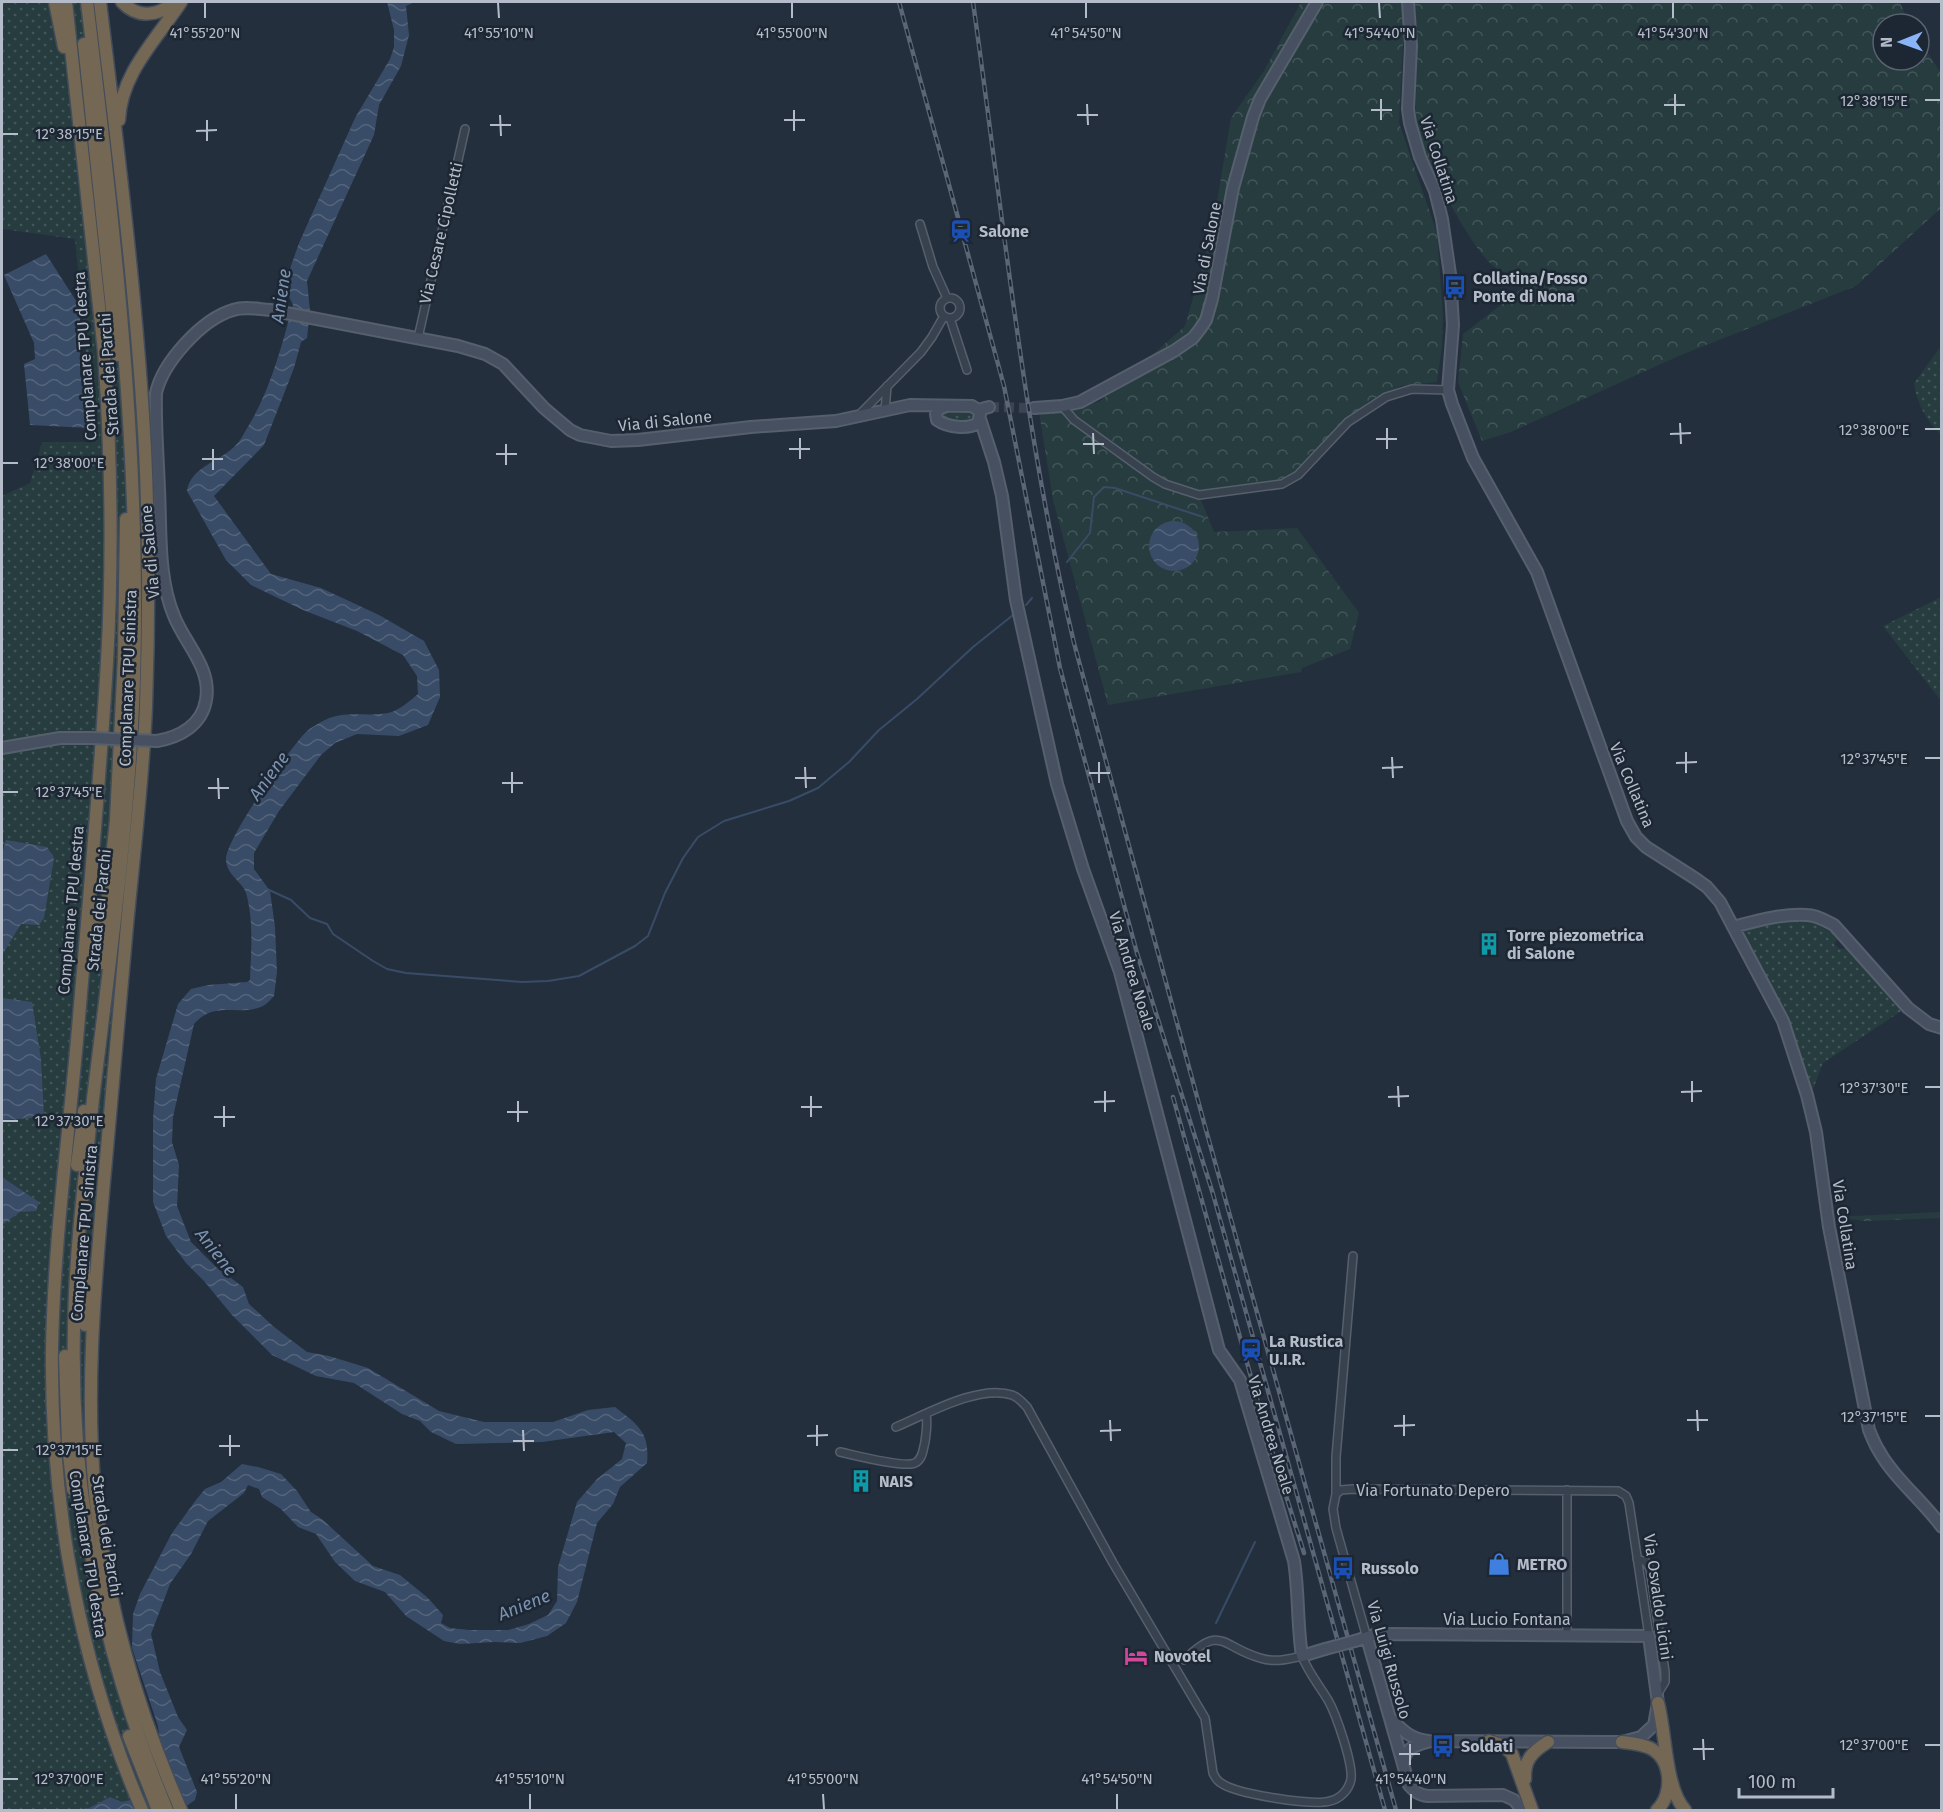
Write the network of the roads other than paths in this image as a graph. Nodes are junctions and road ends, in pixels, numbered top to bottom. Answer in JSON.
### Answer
{"nodes":[{"id":1,"x":55,"y":2,"type":"edge"},
{"id":2,"x":66,"y":2,"type":"edge"},
{"id":3,"x":79,"y":2,"type":"edge"},
{"id":4,"x":87,"y":2,"type":"edge"},
{"id":5,"x":100,"y":2,"type":"edge"},
{"id":6,"x":122,"y":2,"type":"edge"},
{"id":7,"x":175,"y":2,"type":"edge"},
{"id":8,"x":181,"y":2,"type":"edge"},
{"id":9,"x":1317,"y":2,"type":"edge"},
{"id":10,"x":1408,"y":2,"type":"edge"},
{"id":11,"x":80,"y":127,"type":"junction"},
{"id":12,"x":465,"y":129,"type":"dead end"},
{"id":13,"x":120,"y":176,"type":"junction"},
{"id":14,"x":920,"y":224,"type":"dead end"},
{"id":15,"x":947,"y":298,"type":"junction"},
{"id":16,"x":947,"y":317,"type":"junction"},
{"id":17,"x":418,"y":338,"type":"junction"},
{"id":18,"x":967,"y":370,"type":"dead end"},
{"id":19,"x":887,"y":386,"type":"junction"},
{"id":20,"x":1448,"y":390,"type":"junction"},
{"id":21,"x":106,"y":391,"type":"junction"},
{"id":22,"x":946,"y":406,"type":"junction"},
{"id":23,"x":1062,"y":406,"type":"junction"},
{"id":24,"x":1034,"y":408,"type":"tunnel mouth"},
{"id":25,"x":888,"y":410,"type":"junction"},
{"id":26,"x":982,"y":412,"type":"junction"},
{"id":27,"x":937,"y":417,"type":"junction"},
{"id":28,"x":855,"y":418,"type":"junction"},
{"id":29,"x":970,"y":427,"type":"junction"},
{"id":30,"x":987,"y":441,"type":"junction"},
{"id":31,"x":125,"y":612,"type":"junction"},
{"id":32,"x":2,"y":748,"type":"edge"},
{"id":33,"x":116,"y":820,"type":"junction"},
{"id":34,"x":1733,"y":927,"type":"junction"},
{"id":35,"x":79,"y":1017,"type":"junction"},
{"id":36,"x":1941,"y":1028,"type":"edge"},
{"id":37,"x":98,"y":1057,"type":"junction"},
{"id":38,"x":1353,"y":1256,"type":"dead end"},
{"id":39,"x":926,"y":1414,"type":"junction"},
{"id":40,"x":91,"y":1422,"type":"junction"},
{"id":41,"x":896,"y":1427,"type":"dead end"},
{"id":42,"x":840,"y":1452,"type":"dead end"},
{"id":43,"x":1567,"y":1490,"type":"junction"},
{"id":44,"x":1336,"y":1494,"type":"junction"},
{"id":45,"x":1626,"y":1496,"type":"joint"},
{"id":46,"x":1941,"y":1527,"type":"edge"},
{"id":47,"x":1637,"y":1559,"type":"junction"},
{"id":48,"x":100,"y":1622,"type":"junction"},
{"id":49,"x":1567,"y":1635,"type":"junction"},
{"id":50,"x":1649,"y":1636,"type":"junction"},
{"id":51,"x":1366,"y":1638,"type":"junction"},
{"id":52,"x":1302,"y":1656,"type":"junction"},
{"id":53,"x":1184,"y":1660,"type":"dead end"},
{"id":54,"x":1657,"y":1699,"type":"junction"},
{"id":55,"x":1391,"y":1719,"type":"junction"},
{"id":56,"x":1428,"y":1741,"type":"junction"},
{"id":57,"x":1489,"y":1741,"type":"junction"},
{"id":58,"x":1548,"y":1742,"type":"junction"},
{"id":59,"x":1622,"y":1742,"type":"junction"},
{"id":60,"x":1403,"y":1764,"type":"junction"},
{"id":61,"x":1525,"y":1787,"type":"junction"},
{"id":62,"x":142,"y":1810,"type":"edge"},
{"id":63,"x":158,"y":1810,"type":"edge"},
{"id":64,"x":167,"y":1810,"type":"edge"},
{"id":65,"x":181,"y":1810,"type":"edge"},
{"id":66,"x":1522,"y":1810,"type":"edge"},
{"id":67,"x":1532,"y":1810,"type":"edge"},
{"id":68,"x":1657,"y":1810,"type":"edge"},
{"id":69,"x":1685,"y":1810,"type":"edge"}],
"edges":[{"from":1,"to":11,"type":"highway"},
{"from":2,"to":11,"type":"highway","name":"Complanare TPU destra"},
{"from":3,"to":31,"type":"highway","name":"Strada dei Parchi"},
{"from":4,"to":37,"type":"highway","name":"Strada dei Parchi"},
{"from":5,"to":13,"type":"highway","name":"Complanare TPU sinistra"},
{"from":6,"to":7,"type":"highway"},
{"from":8,"to":13,"type":"highway"},
{"from":9,"to":23,"type":"street","name":"Via di Salone"},
{"from":10,"to":20,"type":"street","name":"Via Collatina"},
{"from":11,"to":21,"type":"highway","name":"Complanare TPU destra"},
{"from":12,"to":17,"type":"street","name":"Via Cesare Cipolletti"},
{"from":13,"to":40,"type":"highway","name":"Complanare TPU sinistra"},
{"from":14,"to":15,"type":"street"},
{"from":15,"to":16,"type":"street"},
{"from":15,"to":16,"type":"street"},
{"from":16,"to":18,"type":"street"},
{"from":16,"to":19,"type":"street"},
{"from":17,"to":28,"type":"street","name":"Via di Salone"},
{"from":17,"to":32,"type":"street","name":"Via di Salone","bridge":true},
{"from":19,"to":25,"type":"street"},
{"from":19,"to":25,"type":"street"},
{"from":19,"to":28,"type":"street"},
{"from":20,"to":23,"type":"street"},
{"from":20,"to":34,"type":"street","name":"Via Collatina"},
{"from":21,"to":31,"type":"highway"},
{"from":21,"to":35,"type":"highway","name":"Complanare TPU destra"},
{"from":22,"to":25,"type":"street","name":"Via di Salone"},
{"from":22,"to":26,"type":"street","name":"Via di Salone"},
{"from":22,"to":27,"type":"street"},
{"from":23,"to":24,"type":"street","name":"Via di Salone"},
{"from":25,"to":27,"type":"street","name":"Via di Salone"},
{"from":25,"to":28,"type":"street","name":"Via di Salone"},
{"from":26,"to":29,"type":"street"},
{"from":26,"to":30,"type":"street","name":"Via Andrea Noale"},
{"from":27,"to":29,"type":"street","name":"Via di Salone"},
{"from":29,"to":30,"type":"street"},
{"from":30,"to":52,"type":"street","name":"Via Andrea Noale"},
{"from":31,"to":33,"type":"highway","name":"Strada dei Parchi"},
{"from":33,"to":35,"type":"highway"},
{"from":33,"to":48,"type":"highway","name":"Strada dei Parchi"},
{"from":34,"to":36,"type":"street"},
{"from":34,"to":46,"type":"street","name":"Via Collatina"},
{"from":35,"to":62,"type":"highway","name":"Complanare TPU destra"},
{"from":37,"to":40,"type":"highway"},
{"from":37,"to":48,"type":"highway","name":"Strada dei Parchi"},
{"from":38,"to":44,"type":"street","name":"Via Fortunato Depero"},
{"from":39,"to":41,"type":"street","name":"Via Andrea Noale"},
{"from":39,"to":42,"type":"street"},
{"from":39,"to":52,"type":"street","name":"Via Andrea Noale"},
{"from":40,"to":65,"type":"highway","name":"Complanare TPU sinistra"},
{"from":43,"to":44,"type":"street","name":"Via Fortunato Depero"},
{"from":43,"to":45,"type":"street","name":"Via Fortunato Depero"},
{"from":43,"to":49,"type":"street"},
{"from":44,"to":51,"type":"street","name":"Via Luigi Russolo"},
{"from":45,"to":47,"type":"street","name":"Via Osvaldo Licini"},
{"from":47,"to":50,"type":"street","name":"Via Osvaldo Licini"},
{"from":47,"to":54,"type":"street"},
{"from":48,"to":63,"type":"highway","name":"Strada dei Parchi"},
{"from":48,"to":64,"type":"highway","name":"Strada dei Parchi"},
{"from":49,"to":50,"type":"street","name":"Via Lucio Fontana"},
{"from":49,"to":51,"type":"street","name":"Via Lucio Fontana"},
{"from":50,"to":54,"type":"street","name":"Via Osvaldo Licini"},
{"from":51,"to":52,"type":"street","name":"Via Lucio Fontana","bridge":true},
{"from":51,"to":55,"type":"street","name":"Via Luigi Russolo"},
{"from":52,"to":53,"type":"street"},
{"from":54,"to":59,"type":"street"},
{"from":54,"to":69,"type":"highway"},
{"from":55,"to":56,"type":"street"},
{"from":55,"to":60,"type":"street","name":"Via Luigi Russolo"},
{"from":56,"to":57,"type":"street"},
{"from":56,"to":60,"type":"street"},
{"from":57,"to":58,"type":"street"},
{"from":57,"to":61,"type":"highway"},
{"from":58,"to":59,"type":"street"},
{"from":58,"to":61,"type":"highway"},
{"from":59,"to":68,"type":"highway"},
{"from":60,"to":66,"type":"street","name":"Via Luigi Russolo"},
{"from":61,"to":67,"type":"highway"}]}
